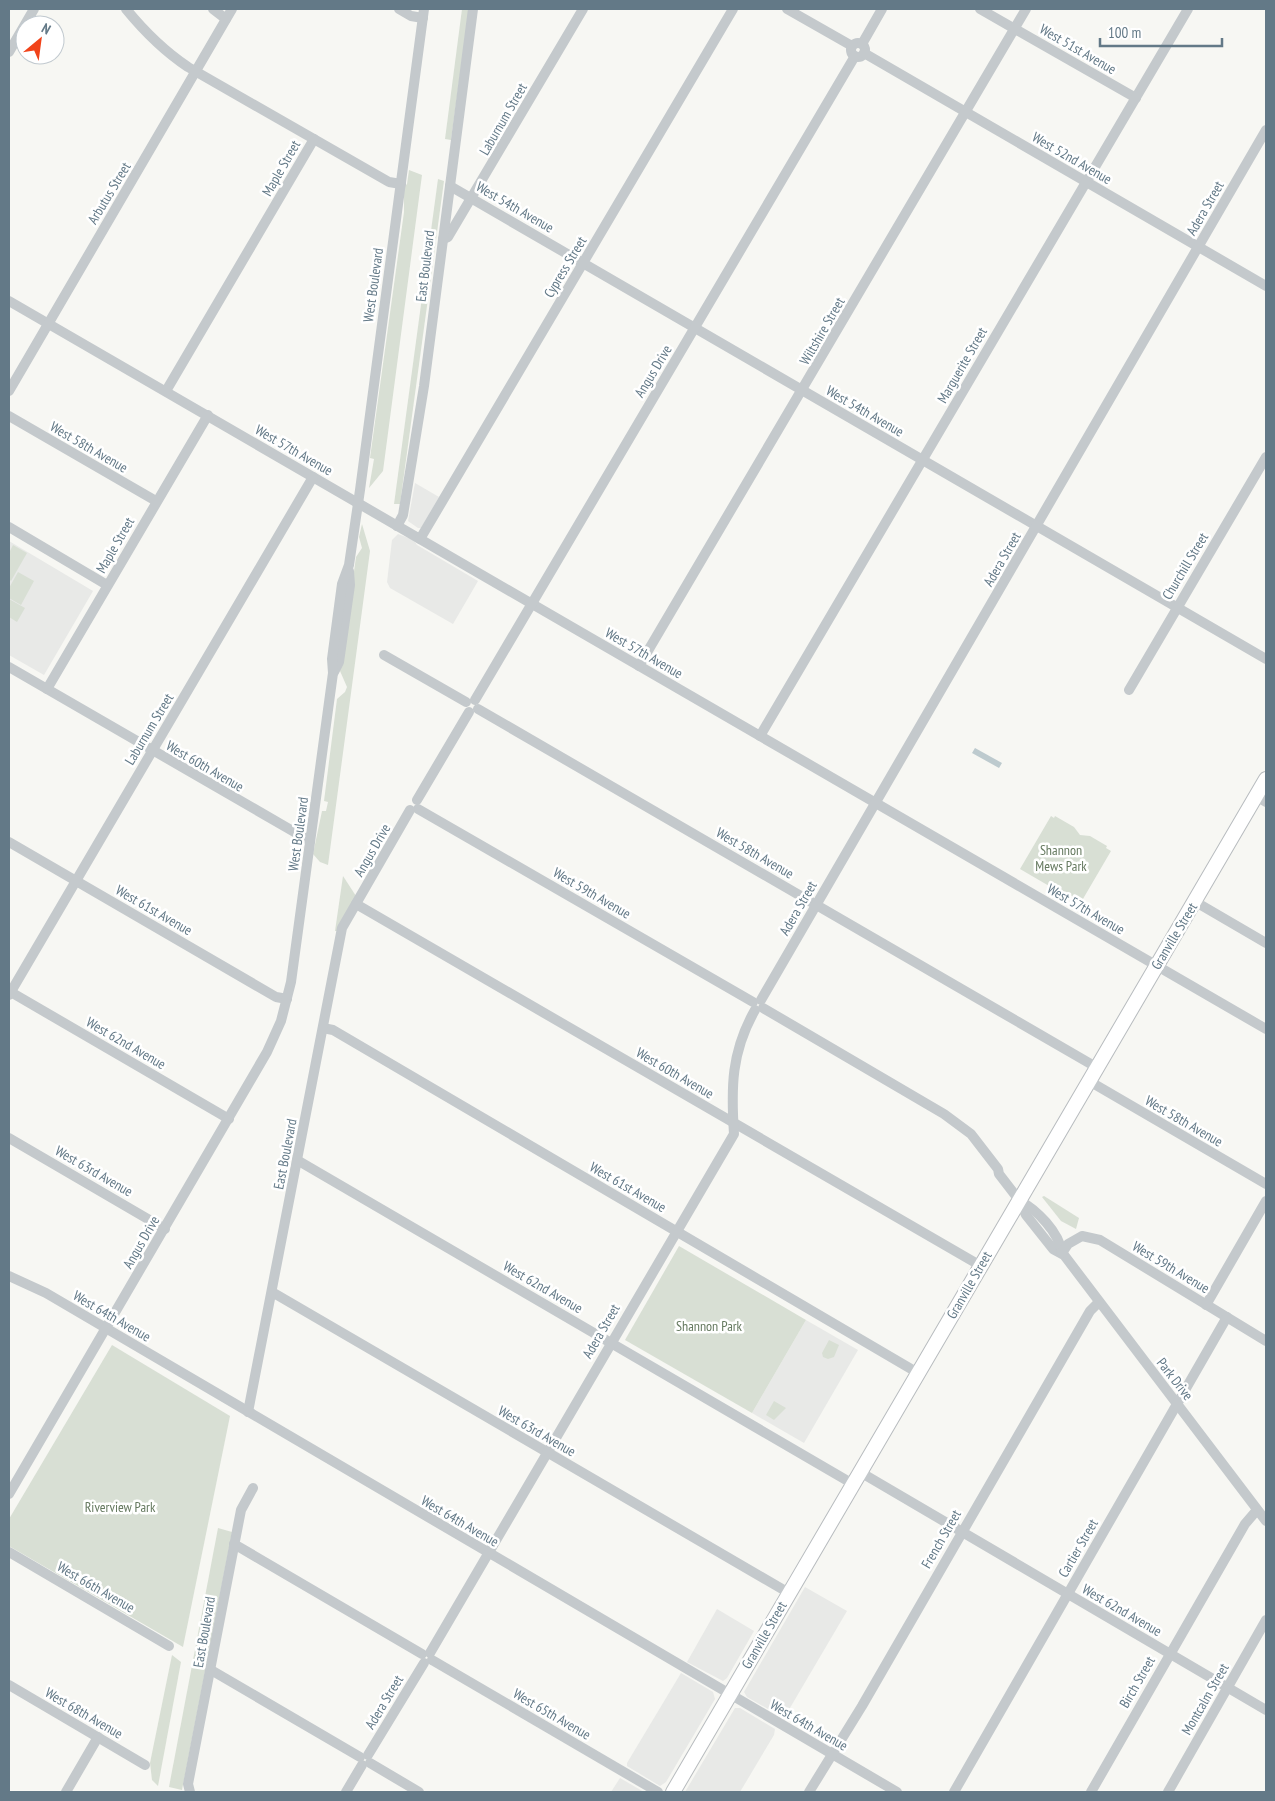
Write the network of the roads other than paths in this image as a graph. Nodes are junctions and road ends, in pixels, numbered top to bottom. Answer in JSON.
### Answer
{"nodes":[{"id":1,"x":34,"y":9,"type":"edge"},
{"id":2,"x":126,"y":9,"type":"edge"},
{"id":3,"x":213,"y":9,"type":"edge"},
{"id":4,"x":232,"y":9,"type":"edge"},
{"id":5,"x":398,"y":9,"type":"edge"},
{"id":6,"x":473,"y":9,"type":"edge"},
{"id":7,"x":583,"y":9,"type":"edge"},
{"id":8,"x":733,"y":9,"type":"edge"},
{"id":9,"x":787,"y":9,"type":"edge"},
{"id":10,"x":882,"y":9,"type":"edge"},
{"id":11,"x":980,"y":9,"type":"edge"},
{"id":12,"x":1026,"y":9,"type":"edge"},
{"id":13,"x":1188,"y":9,"type":"edge"},
{"id":14,"x":424,"y":13,"type":"edge"},
{"id":15,"x":226,"y":19,"type":"junction"},
{"id":16,"x":1015,"y":29,"type":"junction"},
{"id":17,"x":858,"y":50,"type":"junction"},
{"id":18,"x":9,"y":52,"type":"edge"},
{"id":19,"x":197,"y":72,"type":"junction"},
{"id":20,"x":1136,"y":98,"type":"junction"},
{"id":21,"x":966,"y":111,"type":"junction"},
{"id":22,"x":1266,"y":130,"type":"edge"},
{"id":23,"x":314,"y":139,"type":"junction"},
{"id":24,"x":1086,"y":182,"type":"junction"},
{"id":25,"x":401,"y":184,"type":"junction"},
{"id":26,"x":450,"y":186,"type":"junction"},
{"id":27,"x":472,"y":198,"type":"junction"},
{"id":28,"x":443,"y":240,"type":"junction"},
{"id":29,"x":1199,"y":248,"type":"junction"},
{"id":30,"x":583,"y":263,"type":"junction"},
{"id":31,"x":1266,"y":286,"type":"edge"},
{"id":32,"x":9,"y":301,"type":"edge"},
{"id":33,"x":49,"y":324,"type":"junction"},
{"id":34,"x":695,"y":327,"type":"junction"},
{"id":35,"x":9,"y":391,"type":"edge"},
{"id":36,"x":166,"y":391,"type":"junction"},
{"id":37,"x":803,"y":391,"type":"junction"},
{"id":38,"x":208,"y":415,"type":"junction"},
{"id":39,"x":9,"y":416,"type":"edge"},
{"id":40,"x":1266,"y":456,"type":"edge"},
{"id":41,"x":922,"y":459,"type":"junction"},
{"id":42,"x":313,"y":477,"type":"junction"},
{"id":43,"x":156,"y":501,"type":"junction"},
{"id":44,"x":358,"y":503,"type":"junction"},
{"id":45,"x":397,"y":526,"type":"junction"},
{"id":46,"x":1037,"y":526,"type":"junction"},
{"id":47,"x":9,"y":527,"type":"edge"},
{"id":48,"x":420,"y":539,"type":"junction"},
{"id":49,"x":107,"y":585,"type":"junction"},
{"id":50,"x":531,"y":604,"type":"junction"},
{"id":51,"x":1177,"y":608,"type":"junction"},
{"id":52,"x":384,"y":655,"type":"dead end"},
{"id":53,"x":1266,"y":659,"type":"edge"},
{"id":54,"x":639,"y":666,"type":"junction"},
{"id":55,"x":9,"y":667,"type":"edge"},
{"id":56,"x":47,"y":689,"type":"junction"},
{"id":57,"x":1129,"y":690,"type":"dead end"},
{"id":58,"x":472,"y":706,"type":"junction"},
{"id":59,"x":760,"y":736,"type":"junction"},
{"id":60,"x":152,"y":751,"type":"junction"},
{"id":61,"x":1266,"y":779,"type":"edge"},
{"id":62,"x":1261,"y":799,"type":"edge"},
{"id":63,"x":875,"y":802,"type":"junction"},
{"id":64,"x":415,"y":806,"type":"junction"},
{"id":65,"x":310,"y":841,"type":"junction"},
{"id":66,"x":9,"y":842,"type":"edge"},
{"id":67,"x":76,"y":880,"type":"junction"},
{"id":68,"x":1194,"y":901,"type":"junction"},
{"id":69,"x":356,"y":904,"type":"junction"},
{"id":70,"x":816,"y":904,"type":"junction"},
{"id":71,"x":1266,"y":943,"type":"edge"},
{"id":72,"x":1156,"y":966,"type":"junction"},
{"id":73,"x":9,"y":992,"type":"edge"},
{"id":74,"x":287,"y":999,"type":"junction"},
{"id":75,"x":758,"y":1005,"type":"junction"},
{"id":76,"x":323,"y":1028,"type":"junction"},
{"id":77,"x":1266,"y":1030,"type":"edge"},
{"id":78,"x":1096,"y":1067,"type":"junction"},
{"id":79,"x":1088,"y":1081,"type":"junction"},
{"id":80,"x":229,"y":1119,"type":"junction"},
{"id":81,"x":733,"y":1123,"type":"junction"},
{"id":82,"x":9,"y":1138,"type":"edge"},
{"id":83,"x":297,"y":1160,"type":"junction"},
{"id":84,"x":1266,"y":1184,"type":"edge"},
{"id":85,"x":1019,"y":1200,"type":"junction"},
{"id":86,"x":1266,"y":1201,"type":"edge"},
{"id":87,"x":165,"y":1229,"type":"junction"},
{"id":88,"x":676,"y":1231,"type":"junction"},
{"id":89,"x":1062,"y":1253,"type":"junction"},
{"id":90,"x":981,"y":1266,"type":"junction"},
{"id":91,"x":9,"y":1276,"type":"edge"},
{"id":92,"x":272,"y":1292,"type":"junction"},
{"id":93,"x":1099,"y":1302,"type":"junction"},
{"id":94,"x":1206,"y":1304,"type":"junction"},
{"id":95,"x":1227,"y":1317,"type":"junction"},
{"id":96,"x":106,"y":1328,"type":"junction"},
{"id":97,"x":1266,"y":1341,"type":"edge"},
{"id":98,"x":611,"y":1342,"type":"junction"},
{"id":99,"x":918,"y":1373,"type":"junction"},
{"id":100,"x":1177,"y":1404,"type":"junction"},
{"id":101,"x":248,"y":1412,"type":"junction"},
{"id":102,"x":547,"y":1452,"type":"junction"},
{"id":103,"x":856,"y":1478,"type":"junction"},
{"id":104,"x":12,"y":1482,"type":"edge"},
{"id":105,"x":253,"y":1488,"type":"dead end"},
{"id":106,"x":9,"y":1494,"type":"edge"},
{"id":107,"x":1257,"y":1510,"type":"junction"},
{"id":108,"x":1266,"y":1522,"type":"edge"},
{"id":109,"x":960,"y":1532,"type":"junction"},
{"id":110,"x":234,"y":1544,"type":"junction"},
{"id":111,"x":9,"y":1552,"type":"edge"},
{"id":112,"x":489,"y":1558,"type":"junction"},
{"id":113,"x":788,"y":1594,"type":"junction"},
{"id":114,"x":1068,"y":1594,"type":"junction"},
{"id":115,"x":1266,"y":1620,"type":"edge"},
{"id":116,"x":169,"y":1646,"type":"dead end"},
{"id":117,"x":1169,"y":1654,"type":"junction"},
{"id":118,"x":427,"y":1657,"type":"junction"},
{"id":119,"x":211,"y":1670,"type":"junction"},
{"id":120,"x":9,"y":1685,"type":"edge"},
{"id":121,"x":1228,"y":1688,"type":"junction"},
{"id":122,"x":730,"y":1695,"type":"junction"},
{"id":123,"x":1266,"y":1710,"type":"edge"},
{"id":124,"x":98,"y":1737,"type":"junction"},
{"id":125,"x":832,"y":1755,"type":"junction"},
{"id":126,"x":365,"y":1760,"type":"junction"},
{"id":127,"x":145,"y":1765,"type":"dead end"},
{"id":128,"x":189,"y":1788,"type":"edge"},
{"id":129,"x":66,"y":1792,"type":"edge"},
{"id":130,"x":346,"y":1792,"type":"edge"},
{"id":131,"x":419,"y":1792,"type":"edge"},
{"id":132,"x":658,"y":1792,"type":"edge"},
{"id":133,"x":672,"y":1792,"type":"edge"},
{"id":134,"x":809,"y":1792,"type":"edge"},
{"id":135,"x":897,"y":1792,"type":"edge"},
{"id":136,"x":954,"y":1792,"type":"edge"},
{"id":137,"x":1091,"y":1792,"type":"edge"},
{"id":138,"x":1168,"y":1792,"type":"edge"}],
"edges":[{"from":1,"to":18,"type":"street"},
{"from":2,"to":19,"type":"street"},
{"from":3,"to":15,"type":"street"},
{"from":4,"to":15,"type":"street","name":"Arbutus Street"},
{"from":5,"to":14,"type":"street"},
{"from":6,"to":26,"type":"street","name":"East Boulevard"},
{"from":7,"to":27,"type":"street","name":"Laburnum Street"},
{"from":8,"to":30,"type":"street","name":"Cypress Street"},
{"from":9,"to":17,"type":"street","name":"West 52nd Avenue"},
{"from":10,"to":17,"type":"street","name":"Angus Drive"},
{"from":11,"to":16,"type":"street","name":"West 51st Avenue"},
{"from":12,"to":16,"type":"street","name":"Wiltshire Street"},
{"from":13,"to":20,"type":"street","name":"Marguerite Street"},
{"from":14,"to":25,"type":"street","name":"West Boulevard"},
{"from":15,"to":19,"type":"street","name":"Arbutus Street"},
{"from":16,"to":20,"type":"street","name":"West 51st Avenue"},
{"from":16,"to":21,"type":"street","name":"Wiltshire Street"},
{"from":17,"to":21,"type":"street","name":"West 52nd Avenue"},
{"from":17,"to":34,"type":"street","name":"Angus Drive"},
{"from":19,"to":23,"type":"street"},
{"from":19,"to":33,"type":"street","name":"Arbutus Street"},
{"from":20,"to":24,"type":"street","name":"Marguerite Street"},
{"from":21,"to":24,"type":"street","name":"West 52nd Avenue"},
{"from":21,"to":37,"type":"street","name":"Wiltshire Street"},
{"from":22,"to":29,"type":"street","name":"Adera Street"},
{"from":23,"to":25,"type":"street"},
{"from":23,"to":36,"type":"street","name":"Maple Street"},
{"from":24,"to":29,"type":"street","name":"West 52nd Avenue"},
{"from":24,"to":41,"type":"street","name":"Marguerite Street"},
{"from":25,"to":44,"type":"street","name":"West Boulevard"},
{"from":26,"to":27,"type":"street","name":"West 54th Avenue"},
{"from":26,"to":28,"type":"street","name":"East Boulevard"},
{"from":27,"to":28,"type":"street","name":"Laburnum Street"},
{"from":27,"to":30,"type":"street","name":"West 54th Avenue"},
{"from":28,"to":45,"type":"street","name":"East Boulevard"},
{"from":29,"to":31,"type":"street","name":"West 52nd Avenue"},
{"from":29,"to":46,"type":"street","name":"Adera Street"},
{"from":30,"to":34,"type":"street","name":"West 54th Avenue"},
{"from":30,"to":48,"type":"street","name":"Cypress Street"},
{"from":32,"to":33,"type":"street","name":"West 57th Avenue"},
{"from":33,"to":35,"type":"street","name":"Arbutus Street"},
{"from":33,"to":36,"type":"street","name":"West 57th Avenue"},
{"from":34,"to":37,"type":"street","name":"West 54th Avenue"},
{"from":34,"to":50,"type":"street","name":"Angus Drive"},
{"from":36,"to":38,"type":"street","name":"West 57th Avenue"},
{"from":37,"to":41,"type":"street","name":"West 54th Avenue"},
{"from":37,"to":54,"type":"street","name":"Wiltshire Street"},
{"from":38,"to":42,"type":"street","name":"West 57th Avenue"},
{"from":38,"to":43,"type":"street","name":"Maple Street"},
{"from":39,"to":43,"type":"street","name":"West 58th Avenue"},
{"from":40,"to":51,"type":"street","name":"Churchill Street"},
{"from":41,"to":46,"type":"street","name":"West 54th Avenue"},
{"from":41,"to":59,"type":"street","name":"Marguerite Street"},
{"from":42,"to":44,"type":"street","name":"West 57th Avenue"},
{"from":42,"to":60,"type":"street","name":"Laburnum Street"},
{"from":43,"to":49,"type":"street","name":"Maple Street"},
{"from":44,"to":45,"type":"street","name":"West 57th Avenue"},
{"from":44,"to":65,"type":"street","name":"West Boulevard"},
{"from":45,"to":48,"type":"street","name":"West 57th Avenue"},
{"from":46,"to":51,"type":"street","name":"West 54th Avenue"},
{"from":46,"to":63,"type":"street","name":"Adera Street"},
{"from":47,"to":49,"type":"street"},
{"from":48,"to":50,"type":"street","name":"West 57th Avenue"},
{"from":49,"to":56,"type":"street","name":"Maple Street"},
{"from":50,"to":54,"type":"street","name":"West 57th Avenue"},
{"from":50,"to":58,"type":"street","name":"Angus Drive"},
{"from":51,"to":53,"type":"street","name":"West 54th Avenue"},
{"from":51,"to":57,"type":"street","name":"Churchill Street"},
{"from":52,"to":58,"type":"street","name":"West 58th Avenue"},
{"from":54,"to":59,"type":"street","name":"West 57th Avenue"},
{"from":55,"to":56,"type":"street","name":"West 60th Avenue"},
{"from":56,"to":60,"type":"street","name":"West 60th Avenue"},
{"from":58,"to":64,"type":"street","name":"Angus Drive"},
{"from":58,"to":70,"type":"street","name":"West 58th Avenue"},
{"from":59,"to":63,"type":"street","name":"West 57th Avenue"},
{"from":60,"to":65,"type":"street","name":"West 60th Avenue"},
{"from":60,"to":67,"type":"street","name":"Laburnum Street"},
{"from":61,"to":62,"type":"highway","name":"Granville Street"},
{"from":62,"to":68,"type":"highway","name":"Granville Street"},
{"from":63,"to":70,"type":"street","name":"Adera Street"},
{"from":63,"to":72,"type":"street","name":"West 57th Avenue"},
{"from":64,"to":69,"type":"street","name":"Angus Drive"},
{"from":64,"to":75,"type":"street","name":"West 59th Avenue"},
{"from":65,"to":74,"type":"street","name":"West Boulevard"},
{"from":66,"to":67,"type":"street","name":"West 61st Avenue"},
{"from":67,"to":73,"type":"street","name":"Laburnum Street"},
{"from":67,"to":74,"type":"street","name":"West 61st Avenue"},
{"from":68,"to":71,"type":"street"},
{"from":68,"to":72,"type":"highway","name":"Granville Street"},
{"from":69,"to":76,"type":"street","name":"East Boulevard"},
{"from":69,"to":81,"type":"street","name":"West 60th Avenue"},
{"from":70,"to":75,"type":"street","name":"Adera Street"},
{"from":70,"to":78,"type":"street","name":"West 58th Avenue"},
{"from":72,"to":77,"type":"street","name":"West 57th Avenue"},
{"from":72,"to":78,"type":"highway","name":"Granville Street"},
{"from":73,"to":80,"type":"street","name":"West 62nd Avenue"},
{"from":74,"to":80,"type":"street","name":"Angus Drive"},
{"from":75,"to":81,"type":"street","name":"Adera Street"},
{"from":75,"to":85,"type":"street","name":"West 59th Avenue"},
{"from":76,"to":83,"type":"street","name":"East Boulevard"},
{"from":76,"to":88,"type":"street","name":"West 61st Avenue"},
{"from":78,"to":79,"type":"highway","name":"Granville Street"},
{"from":79,"to":84,"type":"street","name":"West 58th Avenue"},
{"from":79,"to":85,"type":"highway","name":"Granville Street"},
{"from":80,"to":87,"type":"street","name":"Angus Drive"},
{"from":81,"to":88,"type":"street","name":"Adera Street"},
{"from":81,"to":90,"type":"street","name":"West 60th Avenue"},
{"from":82,"to":87,"type":"street","name":"West 63rd Avenue"},
{"from":83,"to":92,"type":"street","name":"East Boulevard"},
{"from":83,"to":98,"type":"street","name":"West 62nd Avenue"},
{"from":85,"to":89,"type":"street","name":"Park Drive"},
{"from":85,"to":90,"type":"highway","name":"Granville Street"},
{"from":86,"to":94,"type":"street"},
{"from":87,"to":96,"type":"street","name":"Angus Drive"},
{"from":88,"to":98,"type":"street","name":"Adera Street"},
{"from":88,"to":99,"type":"street","name":"West 61st Avenue"},
{"from":89,"to":93,"type":"street","name":"Park Drive"},
{"from":89,"to":94,"type":"street","name":"West 59th Avenue"},
{"from":90,"to":99,"type":"highway","name":"Granville Street"},
{"from":91,"to":96,"type":"street","name":"West 64th Avenue"},
{"from":92,"to":101,"type":"street","name":"East Boulevard"},
{"from":92,"to":102,"type":"street","name":"West 63rd Avenue"},
{"from":93,"to":100,"type":"street","name":"Park Drive"},
{"from":93,"to":109,"type":"street","name":"French Street"},
{"from":94,"to":95,"type":"street","name":"West 59th Avenue"},
{"from":95,"to":97,"type":"street","name":"West 59th Avenue"},
{"from":95,"to":100,"type":"street","name":"Cartier Street"},
{"from":96,"to":101,"type":"street","name":"West 64th Avenue"},
{"from":96,"to":104,"type":"street","name":"Angus Drive"},
{"from":98,"to":102,"type":"street","name":"Adera Street"},
{"from":98,"to":103,"type":"street","name":"West 62nd Avenue"},
{"from":99,"to":103,"type":"highway","name":"Granville Street"},
{"from":100,"to":107,"type":"street","name":"Park Drive"},
{"from":100,"to":114,"type":"street","name":"Cartier Street"},
{"from":101,"to":112,"type":"street","name":"West 64th Avenue"},
{"from":102,"to":112,"type":"street","name":"Adera Street"},
{"from":102,"to":113,"type":"street","name":"West 63rd Avenue"},
{"from":103,"to":109,"type":"street","name":"West 62nd Avenue"},
{"from":103,"to":113,"type":"highway","name":"Granville Street"},
{"from":104,"to":106,"type":"street","name":"Angus Drive"},
{"from":105,"to":110,"type":"street","name":"East Boulevard"},
{"from":107,"to":108,"type":"street","name":"Park Drive"},
{"from":107,"to":117,"type":"street","name":"Birch Street"},
{"from":109,"to":114,"type":"street","name":"West 62nd Avenue"},
{"from":109,"to":125,"type":"street","name":"French Street"},
{"from":110,"to":118,"type":"street","name":"West 65th Avenue"},
{"from":110,"to":119,"type":"street","name":"East Boulevard"},
{"from":111,"to":116,"type":"street","name":"West 66th Avenue"},
{"from":112,"to":118,"type":"street","name":"Adera Street"},
{"from":112,"to":122,"type":"street","name":"West 64th Avenue"},
{"from":113,"to":122,"type":"highway","name":"Granville Street"},
{"from":114,"to":117,"type":"street","name":"West 62nd Avenue"},
{"from":114,"to":136,"type":"street","name":"Cartier Street"},
{"from":115,"to":121,"type":"street","name":"Montcalm Street"},
{"from":117,"to":121,"type":"street","name":"West 62nd Avenue"},
{"from":117,"to":137,"type":"street","name":"Birch Street"},
{"from":118,"to":126,"type":"street","name":"Adera Street"},
{"from":118,"to":132,"type":"street","name":"West 65th Avenue"},
{"from":119,"to":126,"type":"street"},
{"from":119,"to":128,"type":"street","name":"East Boulevard"},
{"from":120,"to":124,"type":"street","name":"West 68th Avenue"},
{"from":121,"to":123,"type":"street","name":"West 62nd Avenue"},
{"from":121,"to":138,"type":"street","name":"Montcalm Street"},
{"from":122,"to":125,"type":"street","name":"West 64th Avenue"},
{"from":122,"to":133,"type":"highway","name":"Granville Street"},
{"from":124,"to":127,"type":"street","name":"West 68th Avenue"},
{"from":124,"to":129,"type":"street"},
{"from":125,"to":134,"type":"street","name":"French Street"},
{"from":125,"to":135,"type":"street","name":"West 64th Avenue"},
{"from":126,"to":130,"type":"street","name":"Adera Street"},
{"from":126,"to":131,"type":"street"}]}
